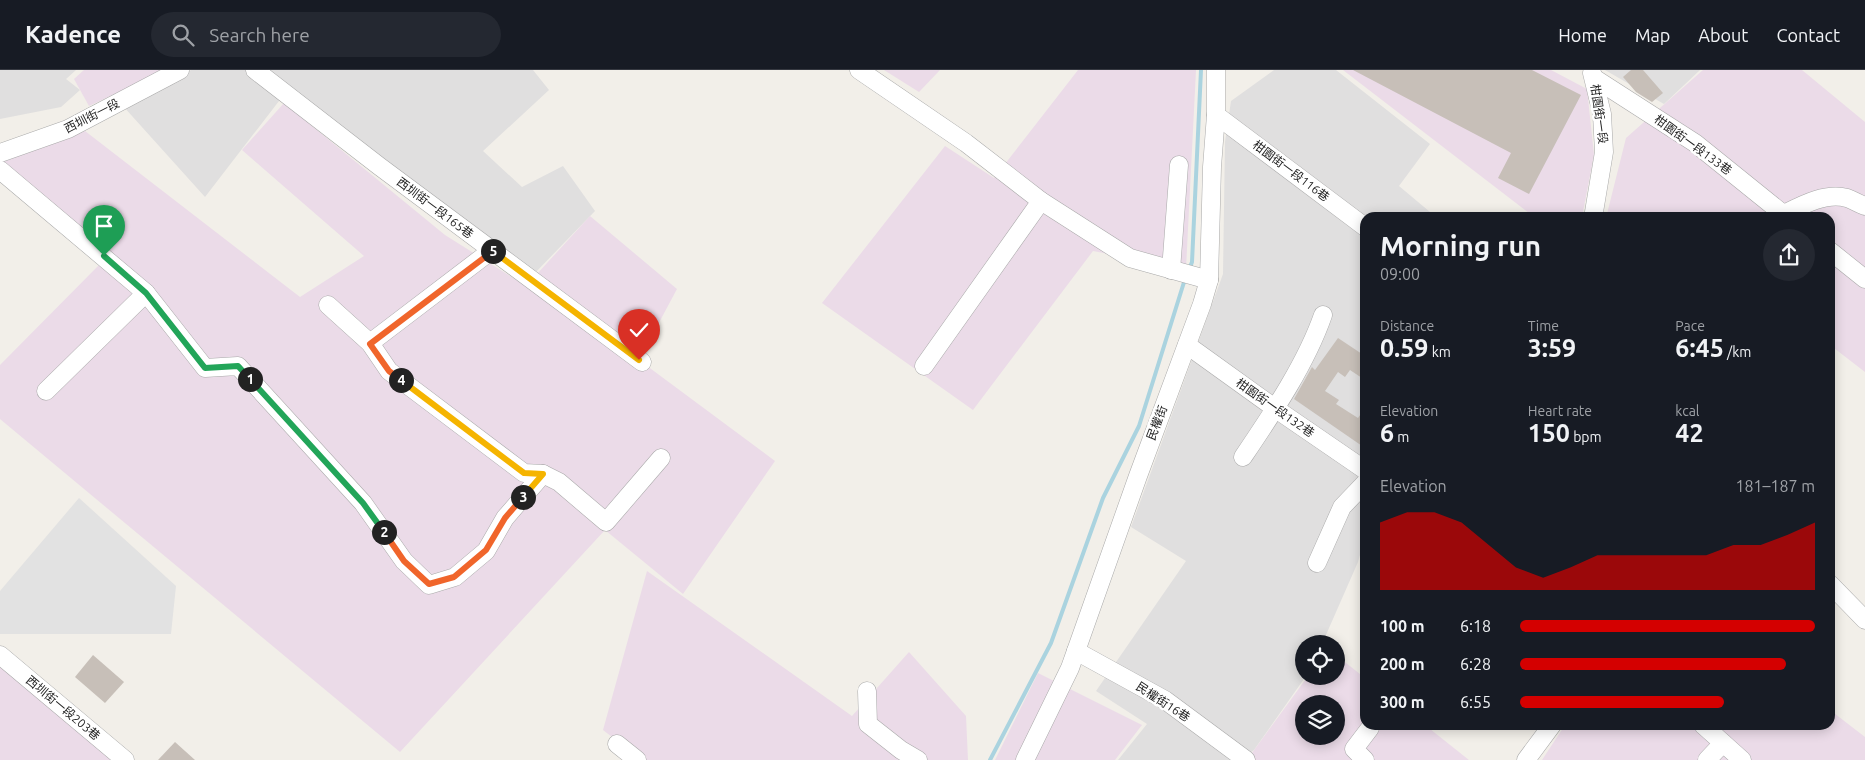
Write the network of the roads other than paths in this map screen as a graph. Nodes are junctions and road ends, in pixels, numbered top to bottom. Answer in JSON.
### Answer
{"nodes":[{"id":1,"x":180,"y":70,"type":"edge"},
{"id":2,"x":255,"y":70,"type":"edge"},
{"id":3,"x":859,"y":70,"type":"edge"},
{"id":4,"x":1216,"y":70,"type":"edge"},
{"id":5,"x":1593,"y":74,"type":"edge"},
{"id":6,"x":1216,"y":115,"type":"junction"},
{"id":7,"x":0,"y":153,"type":"edge"},
{"id":8,"x":1179,"y":165,"type":"dead end"},
{"id":9,"x":0,"y":170,"type":"edge"},
{"id":10,"x":1041,"y":201,"type":"junction"},
{"id":11,"x":1865,"y":206,"type":"edge"},
{"id":12,"x":1594,"y":212,"type":"edge"},
{"id":13,"x":1781,"y":212,"type":"edge"},
{"id":14,"x":1791,"y":212,"type":"edge"},
{"id":15,"x":1360,"y":223,"type":"edge"},
{"id":16,"x":492,"y":250,"type":"junction"},
{"id":17,"x":1835,"y":255,"type":"edge"},
{"id":18,"x":1171,"y":270,"type":"junction"},
{"id":19,"x":1865,"y":279,"type":"edge"},
{"id":20,"x":1209,"y":280,"type":"junction"},
{"id":21,"x":146,"y":293,"type":"junction"},
{"id":22,"x":328,"y":305,"type":"dead end"},
{"id":23,"x":1324,"y":315,"type":"dead end"},
{"id":24,"x":370,"y":344,"type":"junction"},
{"id":25,"x":1187,"y":345,"type":"junction"},
{"id":26,"x":642,"y":362,"type":"dead end"},
{"id":27,"x":924,"y":366,"type":"dead end"},
{"id":28,"x":46,"y":391,"type":"dead end"},
{"id":29,"x":1276,"y":409,"type":"junction"},
{"id":30,"x":1244,"y":457,"type":"dead end"},
{"id":31,"x":661,"y":458,"type":"dead end"},
{"id":32,"x":1360,"y":467,"type":"edge"},
{"id":33,"x":543,"y":474,"type":"junction"},
{"id":34,"x":1360,"y":489,"type":"edge"},
{"id":35,"x":1317,"y":562,"type":"dead end"},
{"id":36,"x":1835,"y":589,"type":"edge"},
{"id":37,"x":1865,"y":620,"type":"edge"},
{"id":38,"x":1076,"y":650,"type":"junction"},
{"id":39,"x":0,"y":655,"type":"edge"},
{"id":40,"x":868,"y":691,"type":"dead end"},
{"id":41,"x":1369,"y":730,"type":"edge"},
{"id":42,"x":1548,"y":730,"type":"edge"},
{"id":43,"x":1709,"y":730,"type":"edge"},
{"id":44,"x":1723,"y":743,"type":"junction"},
{"id":45,"x":617,"y":744,"type":"dead end"},
{"id":46,"x":125,"y":760,"type":"edge"},
{"id":47,"x":637,"y":760,"type":"edge"},
{"id":48,"x":918,"y":760,"type":"edge"},
{"id":49,"x":1025,"y":760,"type":"edge"},
{"id":50,"x":1246,"y":760,"type":"edge"},
{"id":51,"x":1365,"y":760,"type":"edge"},
{"id":52,"x":1526,"y":760,"type":"edge"},
{"id":53,"x":1707,"y":760,"type":"edge"},
{"id":54,"x":1742,"y":760,"type":"edge"}],
"edges":[{"from":1,"to":7,"type":"street","name":"西圳街一段"},
{"from":2,"to":16,"type":"street","name":"西圳街一段165巷"},
{"from":3,"to":10,"type":"street"},
{"from":4,"to":6,"type":"street","name":"民權街"},
{"from":5,"to":12,"type":"street","name":"柑園街一段"},
{"from":5,"to":13,"type":"street","name":"柑園街一段133巷"},
{"from":6,"to":15,"type":"street","name":"柑園街一段116巷"},
{"from":6,"to":20,"type":"street","name":"民權街"},
{"from":8,"to":18,"type":"street"},
{"from":9,"to":21,"type":"street"},
{"from":10,"to":18,"type":"street"},
{"from":10,"to":27,"type":"street"},
{"from":11,"to":14,"type":"street"},
{"from":16,"to":24,"type":"street"},
{"from":16,"to":26,"type":"street","name":"西圳街一段165巷"},
{"from":17,"to":19,"type":"street"},
{"from":18,"to":20,"type":"street"},
{"from":20,"to":25,"type":"street","name":"民權街"},
{"from":21,"to":28,"type":"street"},
{"from":21,"to":33,"type":"street"},
{"from":22,"to":24,"type":"street"},
{"from":23,"to":29,"type":"street"},
{"from":24,"to":33,"type":"street"},
{"from":25,"to":29,"type":"street","name":"柑園街一段132巷"},
{"from":25,"to":38,"type":"street","name":"民權街"},
{"from":29,"to":30,"type":"street"},
{"from":29,"to":32,"type":"street","name":"柑園街一段132巷"},
{"from":31,"to":33,"type":"street"},
{"from":34,"to":35,"type":"street"},
{"from":36,"to":37,"type":"street"},
{"from":38,"to":49,"type":"street","name":"民權街"},
{"from":38,"to":50,"type":"street","name":"民權街16巷"},
{"from":39,"to":46,"type":"street","name":"西圳街一段203巷"},
{"from":40,"to":48,"type":"street"},
{"from":41,"to":51,"type":"street"},
{"from":42,"to":52,"type":"street"},
{"from":43,"to":44,"type":"street"},
{"from":44,"to":53,"type":"street"},
{"from":44,"to":54,"type":"street"},
{"from":45,"to":47,"type":"street"}]}
